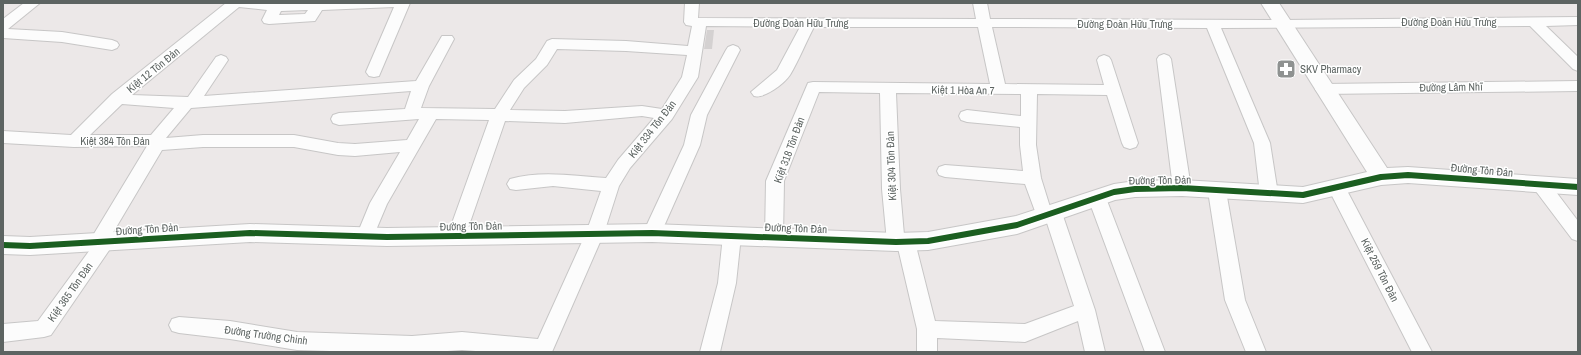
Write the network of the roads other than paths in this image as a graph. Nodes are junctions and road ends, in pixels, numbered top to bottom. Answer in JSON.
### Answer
{"nodes":[{"id":1,"x":33,"y":3,"type":"edge"},
{"id":2,"x":235,"y":3,"type":"edge"},
{"id":3,"x":241,"y":3,"type":"edge"},
{"id":4,"x":403,"y":3,"type":"edge"},
{"id":5,"x":692,"y":3,"type":"edge"},
{"id":6,"x":980,"y":3,"type":"edge"},
{"id":7,"x":1270,"y":3,"type":"edge"},
{"id":8,"x":268,"y":5,"type":"edge"},
{"id":9,"x":1578,"y":21,"type":"edge"},
{"id":10,"x":700,"y":22,"type":"junction"},
{"id":11,"x":1534,"y":22,"type":"junction"},
{"id":12,"x":809,"y":23,"type":"junction"},
{"id":13,"x":984,"y":24,"type":"junction"},
{"id":14,"x":1212,"y":24,"type":"junction"},
{"id":15,"x":1283,"y":24,"type":"junction"},
{"id":16,"x":3,"y":26,"type":"edge"},
{"id":17,"x":3,"y":34,"type":"edge"},
{"id":18,"x":447,"y":39,"type":"dead end"},
{"id":19,"x":112,"y":45,"type":"dead end"},
{"id":20,"x":733,"y":50,"type":"dead end"},
{"id":21,"x":695,"y":51,"type":"junction"},
{"id":22,"x":1164,"y":59,"type":"dead end"},
{"id":23,"x":222,"y":60,"type":"dead end"},
{"id":24,"x":1104,"y":60,"type":"dead end"},
{"id":25,"x":1578,"y":66,"type":"edge"},
{"id":26,"x":374,"y":72,"type":"dead end"},
{"id":27,"x":421,"y":86,"type":"junction"},
{"id":28,"x":1578,"y":86,"type":"edge"},
{"id":29,"x":813,"y":88,"type":"joint"},
{"id":30,"x":888,"y":89,"type":"junction"},
{"id":31,"x":1323,"y":89,"type":"junction"},
{"id":32,"x":999,"y":90,"type":"junction"},
{"id":33,"x":1030,"y":90,"type":"junction"},
{"id":34,"x":1114,"y":90,"type":"junction"},
{"id":35,"x":759,"y":92,"type":"dead end"},
{"id":36,"x":118,"y":98,"type":"junction"},
{"id":37,"x":189,"y":103,"type":"junction"},
{"id":38,"x":431,"y":113,"type":"junction"},
{"id":39,"x":410,"y":114,"type":"junction"},
{"id":40,"x":499,"y":114,"type":"junction"},
{"id":41,"x":666,"y":115,"type":"junction"},
{"id":42,"x":967,"y":116,"type":"dead end"},
{"id":43,"x":339,"y":119,"type":"dead end"},
{"id":44,"x":1029,"y":122,"type":"junction"},
{"id":45,"x":3,"y":137,"type":"edge"},
{"id":46,"x":74,"y":141,"type":"junction"},
{"id":47,"x":157,"y":143,"type":"junction"},
{"id":48,"x":1130,"y":143,"type":"dead end"},
{"id":49,"x":412,"y":146,"type":"junction"},
{"id":50,"x":945,"y":171,"type":"dead end"},
{"id":51,"x":1381,"y":177,"type":"junction"},
{"id":52,"x":1032,"y":178,"type":"junction"},
{"id":53,"x":516,"y":184,"type":"dead end"},
{"id":54,"x":611,"y":185,"type":"junction"},
{"id":55,"x":1541,"y":185,"type":"junction"},
{"id":56,"x":1578,"y":187,"type":"edge"},
{"id":57,"x":1182,"y":188,"type":"junction"},
{"id":58,"x":1337,"y":188,"type":"junction"},
{"id":59,"x":1217,"y":191,"type":"junction"},
{"id":60,"x":1269,"y":194,"type":"junction"},
{"id":61,"x":1097,"y":198,"type":"junction"},
{"id":62,"x":1049,"y":215,"type":"junction"},
{"id":63,"x":595,"y":233,"type":"junction"},
{"id":64,"x":652,"y":234,"type":"junction"},
{"id":65,"x":1578,"y":234,"type":"edge"},
{"id":66,"x":732,"y":236,"type":"junction"},
{"id":67,"x":364,"y":237,"type":"junction"},
{"id":68,"x":456,"y":237,"type":"junction"},
{"id":69,"x":774,"y":238,"type":"junction"},
{"id":70,"x":102,"y":242,"type":"junction"},
{"id":71,"x":901,"y":242,"type":"junction"},
{"id":72,"x":3,"y":245,"type":"edge"},
{"id":73,"x":1084,"y":310,"type":"junction"},
{"id":74,"x":179,"y":325,"type":"dead end"},
{"id":75,"x":927,"y":329,"type":"junction"},
{"id":76,"x":3,"y":333,"type":"edge"},
{"id":77,"x":431,"y":348,"type":"edge"},
{"id":78,"x":543,"y":350,"type":"edge"},
{"id":79,"x":710,"y":352,"type":"edge"},
{"id":80,"x":927,"y":352,"type":"edge"},
{"id":81,"x":1095,"y":352,"type":"edge"},
{"id":82,"x":1155,"y":352,"type":"edge"},
{"id":83,"x":1256,"y":352,"type":"edge"},
{"id":84,"x":1422,"y":352,"type":"edge"}],
"edges":[{"from":1,"to":16,"type":"street"},
{"from":2,"to":36,"type":"street","name":"Kiệt 12 Tôn Đản"},
{"from":3,"to":8,"type":"street"},
{"from":4,"to":8,"type":"street"},
{"from":4,"to":26,"type":"street"},
{"from":5,"to":10,"type":"street"},
{"from":6,"to":13,"type":"street"},
{"from":7,"to":15,"type":"street"},
{"from":9,"to":11,"type":"street","name":"Đường Đoàn Hữu Trưng"},
{"from":10,"to":12,"type":"street","name":"Đường Đoàn Hữu Trưng"},
{"from":10,"to":21,"type":"street","name":"Kiệt 334 Tôn Đản"},
{"from":11,"to":15,"type":"street","name":"Đường Đoàn Hữu Trưng"},
{"from":11,"to":25,"type":"street"},
{"from":12,"to":13,"type":"street","name":"Đường Đoàn Hữu Trưng"},
{"from":12,"to":35,"type":"street"},
{"from":13,"to":14,"type":"street","name":"Đường Đoàn Hữu Trưng"},
{"from":13,"to":32,"type":"street"},
{"from":14,"to":15,"type":"street","name":"Đường Đoàn Hữu Trưng"},
{"from":14,"to":60,"type":"street"},
{"from":15,"to":31,"type":"street"},
{"from":17,"to":19,"type":"street"},
{"from":18,"to":27,"type":"street"},
{"from":20,"to":64,"type":"street"},
{"from":21,"to":40,"type":"street"},
{"from":21,"to":41,"type":"street","name":"Kiệt 334 Tôn Đản"},
{"from":22,"to":57,"type":"street","name":"Đường Tôn Đản"},
{"from":23,"to":37,"type":"street"},
{"from":24,"to":34,"type":"street"},
{"from":27,"to":37,"type":"street"},
{"from":27,"to":39,"type":"street"},
{"from":28,"to":31,"type":"street","name":"Đường Lâm Nhĩ"},
{"from":29,"to":30,"type":"street","name":"Kiệt 1 Hòa An 7"},
{"from":29,"to":69,"type":"street","name":"Kiệt 318 Tôn Đản"},
{"from":30,"to":32,"type":"street","name":"Kiệt 1 Hòa An 7"},
{"from":30,"to":71,"type":"street","name":"Kiệt 304 Tôn Đản"},
{"from":31,"to":51,"type":"street"},
{"from":32,"to":33,"type":"street","name":"Kiệt 1 Hòa An 7"},
{"from":33,"to":34,"type":"street","name":"Kiệt 1 Hòa An 7"},
{"from":33,"to":44,"type":"street"},
{"from":34,"to":48,"type":"street"},
{"from":36,"to":37,"type":"street"},
{"from":36,"to":46,"type":"street","name":"Kiệt 12 Tôn Đản"},
{"from":37,"to":47,"type":"street"},
{"from":38,"to":39,"type":"street"},
{"from":38,"to":40,"type":"street"},
{"from":38,"to":49,"type":"street"},
{"from":39,"to":43,"type":"street"},
{"from":40,"to":41,"type":"street"},
{"from":40,"to":68,"type":"street"},
{"from":41,"to":54,"type":"street","name":"Kiệt 334 Tôn Đản"},
{"from":42,"to":44,"type":"street"},
{"from":44,"to":52,"type":"street"},
{"from":45,"to":46,"type":"street","name":"Kiệt 384 Tôn Đản"},
{"from":46,"to":47,"type":"street","name":"Kiệt 384 Tôn Đản"},
{"from":47,"to":49,"type":"street"},
{"from":47,"to":70,"type":"street","name":"Kiệt 384 Tôn Đản"},
{"from":49,"to":67,"type":"street"},
{"from":50,"to":52,"type":"street"},
{"from":51,"to":55,"type":"street","name":"Đường Tôn Đản"},
{"from":51,"to":58,"type":"street","name":"Đường Tôn Đản"},
{"from":52,"to":62,"type":"street"},
{"from":53,"to":54,"type":"street"},
{"from":54,"to":63,"type":"street","name":"Kiệt 334 Tôn Đản"},
{"from":55,"to":56,"type":"street","name":"Đường Tôn Đản"},
{"from":55,"to":65,"type":"street"},
{"from":57,"to":59,"type":"street","name":"Đường Tôn Đản"},
{"from":57,"to":61,"type":"street","name":"Đường Tôn Đản"},
{"from":58,"to":60,"type":"street","name":"Đường Tôn Đản"},
{"from":58,"to":84,"type":"street","name":"Kiệt 259 Tôn Đản"},
{"from":59,"to":60,"type":"street","name":"Đường Tôn Đản"},
{"from":59,"to":83,"type":"street"},
{"from":61,"to":62,"type":"street","name":"Đường Tôn Đản"},
{"from":61,"to":82,"type":"street"},
{"from":62,"to":71,"type":"street","name":"Đường Tôn Đản"},
{"from":62,"to":73,"type":"street"},
{"from":63,"to":64,"type":"street","name":"Đường Tôn Đản"},
{"from":63,"to":68,"type":"street","name":"Đường Tôn Đản"},
{"from":63,"to":78,"type":"street","name":"Kiệt 334 Tôn Đản"},
{"from":64,"to":66,"type":"street","name":"Đường Tôn Đản"},
{"from":66,"to":69,"type":"street","name":"Đường Tôn Đản"},
{"from":66,"to":79,"type":"street"},
{"from":67,"to":68,"type":"street","name":"Đường Tôn Đản"},
{"from":67,"to":70,"type":"street","name":"Đường Tôn Đản"},
{"from":69,"to":71,"type":"street","name":"Đường Tôn Đản"},
{"from":70,"to":72,"type":"street","name":"Đường Tôn Đản"},
{"from":70,"to":76,"type":"street","name":"Kiệt 365 Tôn Đản"},
{"from":71,"to":75,"type":"street","name":"Kiệt 304 Tôn Đản"},
{"from":73,"to":75,"type":"street"},
{"from":73,"to":81,"type":"street"},
{"from":74,"to":77,"type":"street","name":"Đường Trường Chinh"},
{"from":75,"to":80,"type":"street","name":"Kiệt 304 Tôn Đản"},
{"from":77,"to":78,"type":"street","name":"Đường Trường Chinh"}]}
